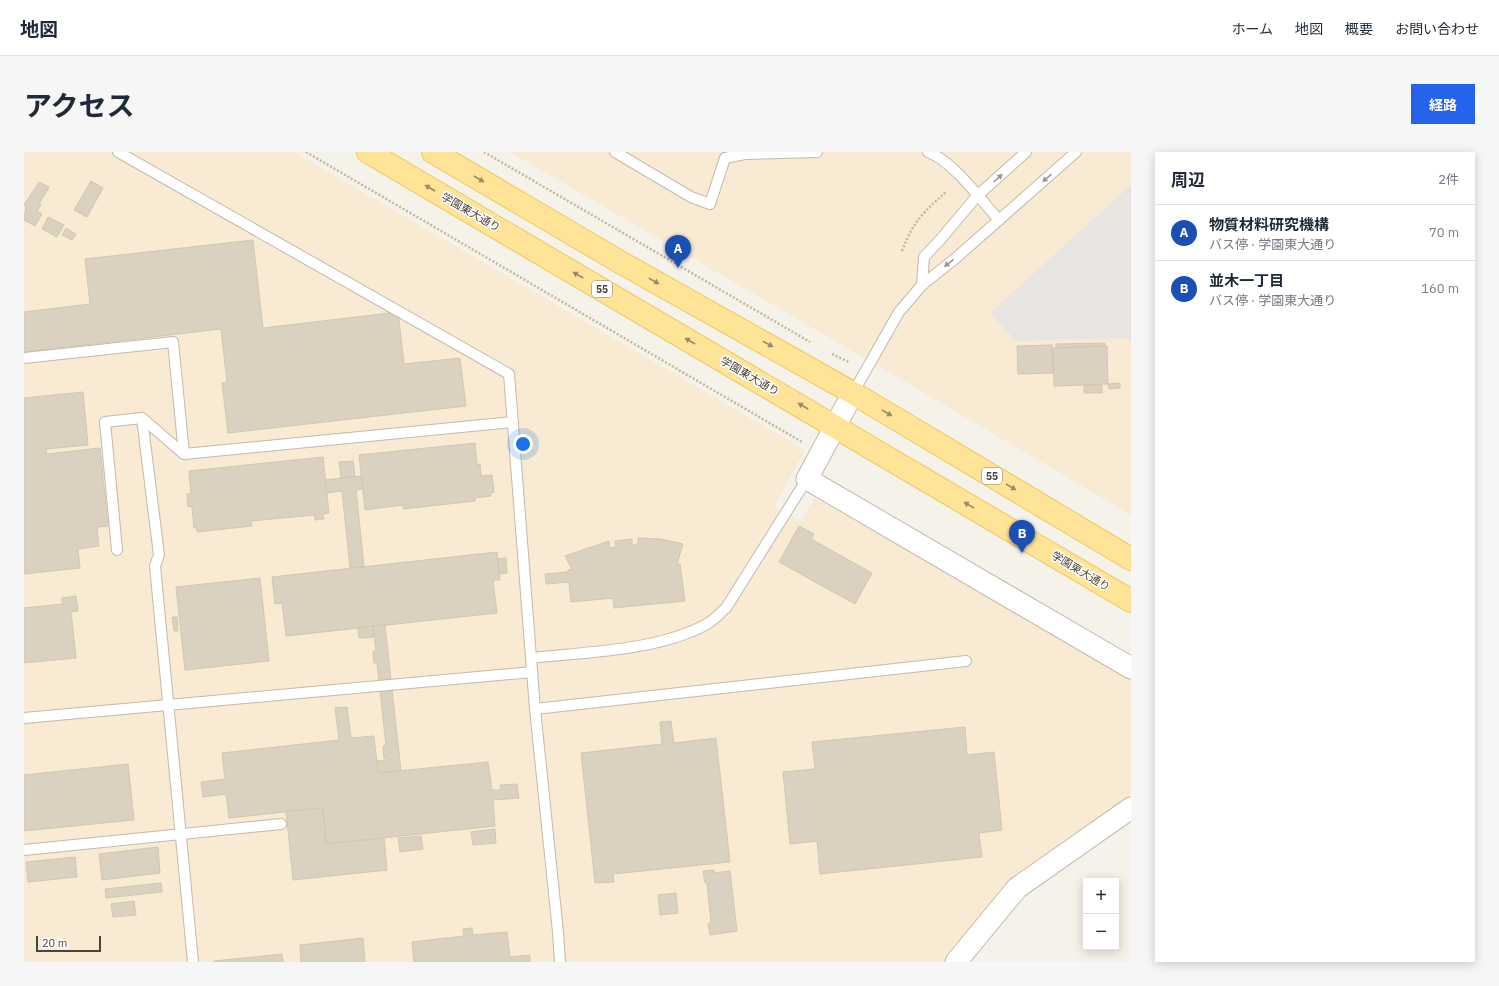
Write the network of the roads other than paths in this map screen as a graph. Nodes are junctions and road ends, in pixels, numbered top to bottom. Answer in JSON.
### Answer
{"nodes":[{"id":1,"x":118,"y":152,"type":"edge"},
{"id":2,"x":368,"y":152,"type":"edge"},
{"id":3,"x":433,"y":152,"type":"edge"},
{"id":4,"x":615,"y":152,"type":"edge"},
{"id":5,"x":817,"y":152,"type":"edge"},
{"id":6,"x":928,"y":152,"type":"edge"},
{"id":7,"x":1026,"y":152,"type":"edge"},
{"id":8,"x":1076,"y":152,"type":"edge"},
{"id":9,"x":977,"y":196,"type":"junction"},
{"id":10,"x":999,"y":220,"type":"junction"},
{"id":11,"x":922,"y":285,"type":"junction"},
{"id":12,"x":24,"y":358,"type":"edge"},
{"id":13,"x":854,"y":393,"type":"junction"},
{"id":14,"x":142,"y":418,"type":"junction"},
{"id":15,"x":513,"y":422,"type":"junction"},
{"id":16,"x":836,"y":426,"type":"junction"},
{"id":17,"x":184,"y":454,"type":"junction"},
{"id":18,"x":807,"y":480,"type":"junction"},
{"id":19,"x":117,"y":550,"type":"dead end"},
{"id":20,"x":1131,"y":559,"type":"edge"},
{"id":21,"x":1131,"y":601,"type":"edge"},
{"id":22,"x":531,"y":658,"type":"junction"},
{"id":23,"x":966,"y":661,"type":"dead end"},
{"id":24,"x":1131,"y":668,"type":"edge"},
{"id":25,"x":532,"y":672,"type":"junction"},
{"id":26,"x":168,"y":705,"type":"junction"},
{"id":27,"x":535,"y":709,"type":"junction"},
{"id":28,"x":24,"y":718,"type":"edge"},
{"id":29,"x":1131,"y":808,"type":"edge"},
{"id":30,"x":281,"y":824,"type":"dead end"},
{"id":31,"x":181,"y":834,"type":"junction"},
{"id":32,"x":24,"y":850,"type":"edge"},
{"id":33,"x":193,"y":962,"type":"edge"},
{"id":34,"x":560,"y":962,"type":"edge"},
{"id":35,"x":956,"y":962,"type":"edge"}],
"edges":[{"from":1,"to":15,"type":"lane"},
{"from":16,"to":2,"type":"main road","name":"学園東大通り","number":"55","one_way":true},
{"from":3,"to":13,"type":"main road","number":"55","one_way":true},
{"from":4,"to":5,"type":"lane"},
{"from":6,"to":9,"type":"lane"},
{"from":9,"to":7,"type":"lane","one_way":true},
{"from":8,"to":10,"type":"lane","one_way":true},
{"from":9,"to":10,"type":"lane"},
{"from":9,"to":11,"type":"lane"},
{"from":10,"to":11,"type":"lane","one_way":true},
{"from":11,"to":13,"type":"lane"},
{"from":12,"to":17,"type":"lane"},
{"from":13,"to":16,"type":"street"},
{"from":13,"to":20,"type":"main road","number":"55","one_way":true},
{"from":14,"to":17,"type":"lane"},
{"from":14,"to":19,"type":"lane"},
{"from":14,"to":26,"type":"lane"},
{"from":15,"to":17,"type":"lane"},
{"from":15,"to":22,"type":"lane"},
{"from":16,"to":18,"type":"street"},
{"from":21,"to":16,"type":"main road","name":"学園東大通り","number":"55","one_way":true},
{"from":18,"to":22,"type":"lane"},
{"from":18,"to":24,"type":"street"},
{"from":22,"to":25,"type":"lane"},
{"from":23,"to":27,"type":"lane"},
{"from":25,"to":26,"type":"lane"},
{"from":25,"to":27,"type":"lane"},
{"from":26,"to":28,"type":"lane"},
{"from":26,"to":31,"type":"lane"},
{"from":27,"to":34,"type":"lane"},
{"from":29,"to":35,"type":"street"},
{"from":30,"to":31,"type":"lane"},
{"from":31,"to":32,"type":"lane"},
{"from":31,"to":33,"type":"lane"}]}
